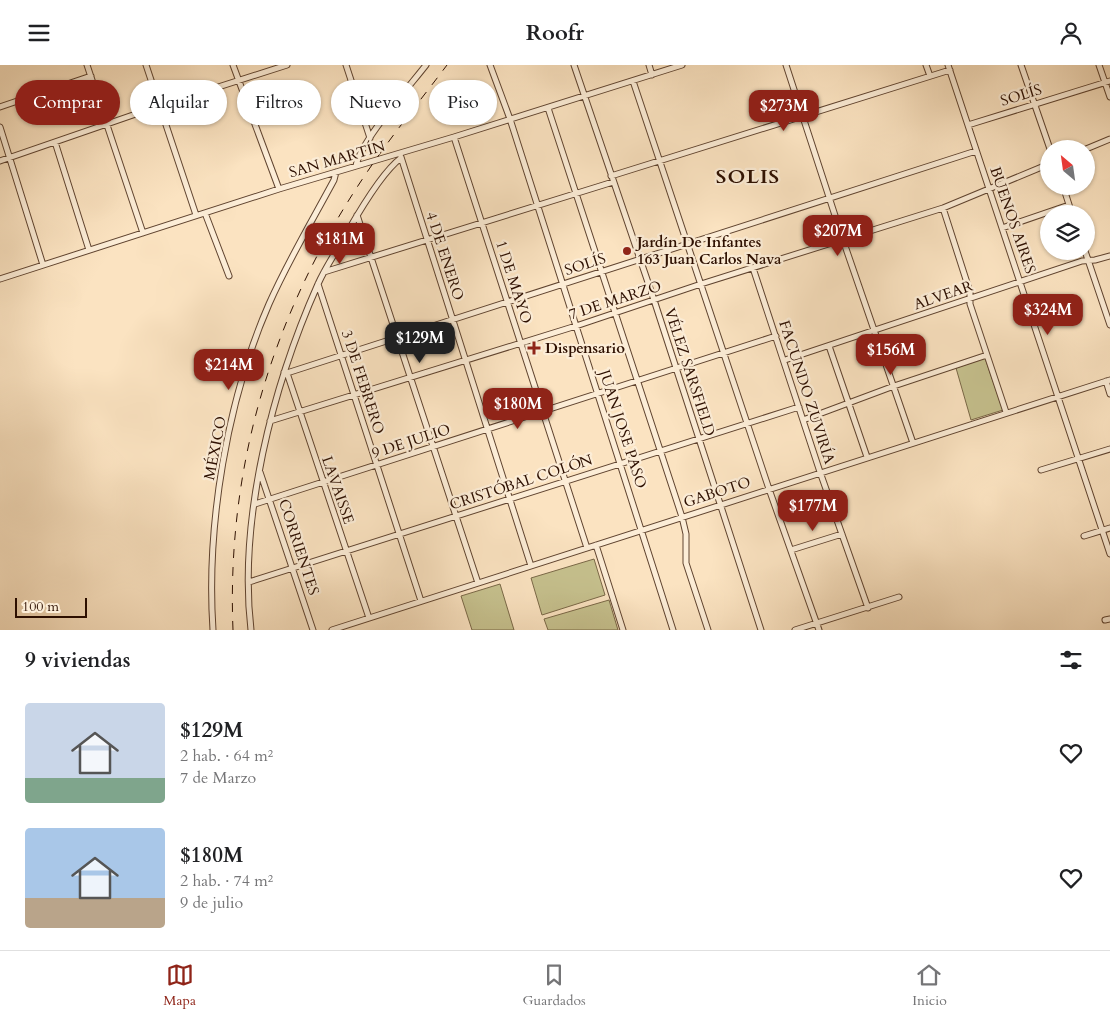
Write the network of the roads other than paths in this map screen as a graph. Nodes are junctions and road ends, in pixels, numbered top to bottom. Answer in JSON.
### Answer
{"nodes":[{"id":1,"x":87,"y":65,"type":"edge"},
{"id":2,"x":146,"y":65,"type":"edge"},
{"id":3,"x":233,"y":65,"type":"edge"},
{"id":4,"x":287,"y":65,"type":"edge"},
{"id":5,"x":346,"y":65,"type":"edge"},
{"id":6,"x":426,"y":65,"type":"edge"},
{"id":7,"x":490,"y":65,"type":"edge"},
{"id":8,"x":574,"y":65,"type":"edge"},
{"id":9,"x":649,"y":65,"type":"edge"},
{"id":10,"x":682,"y":65,"type":"edge"},
{"id":11,"x":786,"y":65,"type":"edge"},
{"id":12,"x":926,"y":65,"type":"edge"},
{"id":13,"x":1022,"y":65,"type":"edge"},
{"id":14,"x":1099,"y":65,"type":"edge"},
{"id":15,"x":949,"y":67,"type":"edge"},
{"id":16,"x":652,"y":75,"type":"junction"},
{"id":17,"x":91,"y":76,"type":"junction"},
{"id":18,"x":930,"y":76,"type":"junction"},
{"id":19,"x":92,"y":80,"type":"edge"},
{"id":20,"x":151,"y":80,"type":"edge"},
{"id":21,"x":239,"y":80,"type":"edge"},
{"id":22,"x":242,"y":80,"type":"edge"},
{"id":23,"x":633,"y":81,"type":"junction"},
{"id":24,"x":1107,"y":81,"type":"edge"},
{"id":25,"x":584,"y":95,"type":"junction"},
{"id":26,"x":1110,"y":97,"type":"edge"},
{"id":27,"x":1035,"y":104,"type":"junction"},
{"id":28,"x":0,"y":107,"type":"edge"},
{"id":29,"x":548,"y":107,"type":"junction"},
{"id":30,"x":803,"y":116,"type":"junction"},
{"id":31,"x":510,"y":119,"type":"junction"},
{"id":32,"x":105,"y":125,"type":"edge"},
{"id":33,"x":108,"y":125,"type":"edge"},
{"id":34,"x":165,"y":125,"type":"edge"},
{"id":35,"x":255,"y":125,"type":"edge"},
{"id":36,"x":968,"y":125,"type":"junction"},
{"id":37,"x":0,"y":127,"type":"edge"},
{"id":38,"x":454,"y":137,"type":"junction"},
{"id":39,"x":370,"y":138,"type":"junction"},
{"id":40,"x":1110,"y":139,"type":"edge"},
{"id":41,"x":1047,"y":140,"type":"edge"},
{"id":42,"x":55,"y":142,"type":"junction"},
{"id":43,"x":1095,"y":145,"type":"edge"},
{"id":44,"x":976,"y":151,"type":"junction"},
{"id":45,"x":401,"y":156,"type":"junction"},
{"id":46,"x":11,"y":157,"type":"junction"},
{"id":47,"x":0,"y":161,"type":"edge"},
{"id":48,"x":659,"y":161,"type":"junction"},
{"id":49,"x":356,"y":166,"type":"junction"},
{"id":50,"x":1040,"y":168,"type":"edge"},
{"id":51,"x":336,"y":172,"type":"junction"},
{"id":52,"x":611,"y":176,"type":"junction"},
{"id":53,"x":613,"y":182,"type":"junction"},
{"id":54,"x":278,"y":189,"type":"junction"},
{"id":55,"x":989,"y":189,"type":"junction"},
{"id":56,"x":576,"y":193,"type":"junction"},
{"id":57,"x":1066,"y":195,"type":"edge"},
{"id":58,"x":830,"y":198,"type":"junction"},
{"id":59,"x":1069,"y":205,"type":"edge"},
{"id":60,"x":538,"y":206,"type":"junction"},
{"id":61,"x":943,"y":208,"type":"junction"},
{"id":62,"x":204,"y":213,"type":"junction"},
{"id":63,"x":196,"y":215,"type":"junction"},
{"id":64,"x":357,"y":215,"type":"junction"},
{"id":65,"x":1040,"y":215,"type":"edge"},
{"id":66,"x":482,"y":223,"type":"junction"},
{"id":67,"x":1002,"y":228,"type":"junction"},
{"id":68,"x":143,"y":233,"type":"junction"},
{"id":69,"x":427,"y":240,"type":"junction"},
{"id":70,"x":843,"y":240,"type":"junction"},
{"id":71,"x":687,"y":244,"type":"junction"},
{"id":72,"x":89,"y":250,"type":"junction"},
{"id":73,"x":1110,"y":256,"type":"edge"},
{"id":74,"x":371,"y":258,"type":"junction"},
{"id":75,"x":640,"y":259,"type":"junction"},
{"id":76,"x":1088,"y":260,"type":"joint"},
{"id":77,"x":1095,"y":260,"type":"edge"},
{"id":78,"x":44,"y":265,"type":"junction"},
{"id":79,"x":754,"y":268,"type":"junction"},
{"id":80,"x":602,"y":271,"type":"junction"},
{"id":81,"x":324,"y":273,"type":"junction"},
{"id":82,"x":229,"y":276,"type":"dead end"},
{"id":83,"x":0,"y":279,"type":"edge"},
{"id":84,"x":1020,"y":282,"type":"junction"},
{"id":85,"x":318,"y":284,"type":"junction"},
{"id":86,"x":563,"y":284,"type":"junction"},
{"id":87,"x":701,"y":284,"type":"junction"},
{"id":88,"x":970,"y":298,"type":"junction"},
{"id":89,"x":654,"y":300,"type":"junction"},
{"id":90,"x":507,"y":302,"type":"junction"},
{"id":91,"x":615,"y":313,"type":"junction"},
{"id":92,"x":452,"y":320,"type":"junction"},
{"id":93,"x":576,"y":325,"type":"junction"},
{"id":94,"x":1110,"y":325,"type":"edge"},
{"id":95,"x":875,"y":331,"type":"junction"},
{"id":96,"x":776,"y":336,"type":"junction"},
{"id":97,"x":397,"y":337,"type":"junction"},
{"id":98,"x":520,"y":343,"type":"junction"},
{"id":99,"x":829,"y":346,"type":"junction"},
{"id":100,"x":724,"y":353,"type":"junction"},
{"id":101,"x":342,"y":355,"type":"junction"},
{"id":102,"x":987,"y":355,"type":"junction"},
{"id":103,"x":465,"y":360,"type":"junction"},
{"id":104,"x":784,"y":361,"type":"junction"},
{"id":105,"x":676,"y":369,"type":"junction"},
{"id":106,"x":285,"y":372,"type":"junction"},
{"id":107,"x":410,"y":377,"type":"junction"},
{"id":108,"x":638,"y":381,"type":"junction"},
{"id":109,"x":1108,"y":381,"type":"edge"},
{"id":110,"x":894,"y":386,"type":"junction"},
{"id":111,"x":598,"y":394,"type":"junction"},
{"id":112,"x":1110,"y":394,"type":"edge"},
{"id":113,"x":354,"y":395,"type":"junction"},
{"id":114,"x":1057,"y":396,"type":"junction"},
{"id":115,"x":848,"y":403,"type":"junction"},
{"id":116,"x":799,"y":407,"type":"junction"},
{"id":117,"x":542,"y":411,"type":"junction"},
{"id":118,"x":299,"y":412,"type":"junction"},
{"id":119,"x":1006,"y":412,"type":"junction"},
{"id":120,"x":803,"y":420,"type":"junction"},
{"id":121,"x":270,"y":421,"type":"junction"},
{"id":122,"x":747,"y":424,"type":"junction"},
{"id":123,"x":488,"y":429,"type":"junction"},
{"id":124,"x":699,"y":439,"type":"junction"},
{"id":125,"x":913,"y":443,"type":"junction"},
{"id":126,"x":433,"y":447,"type":"junction"},
{"id":127,"x":1110,"y":449,"type":"edge"},
{"id":128,"x":661,"y":451,"type":"junction"},
{"id":129,"x":867,"y":457,"type":"junction"},
{"id":130,"x":1078,"y":459,"type":"junction"},
{"id":131,"x":621,"y":464,"type":"junction"},
{"id":132,"x":377,"y":465,"type":"junction"},
{"id":133,"x":1041,"y":471,"type":"dead end"},
{"id":134,"x":260,"y":472,"type":"junction"},
{"id":135,"x":820,"y":472,"type":"junction"},
{"id":136,"x":565,"y":481,"type":"junction"},
{"id":137,"x":323,"y":483,"type":"junction"},
{"id":138,"x":769,"y":489,"type":"junction"},
{"id":139,"x":270,"y":499,"type":"junction"},
{"id":140,"x":509,"y":499,"type":"junction"},
{"id":141,"x":255,"y":504,"type":"junction"},
{"id":142,"x":720,"y":505,"type":"junction"},
{"id":143,"x":456,"y":516,"type":"junction"},
{"id":144,"x":682,"y":517,"type":"junction"},
{"id":145,"x":1110,"y":528,"type":"edge"},
{"id":146,"x":642,"y":530,"type":"junction"},
{"id":147,"x":1102,"y":530,"type":"junction"},
{"id":148,"x":399,"y":534,"type":"junction"},
{"id":149,"x":842,"y":534,"type":"junction"},
{"id":150,"x":1084,"y":536,"type":"dead end"},
{"id":151,"x":596,"y":545,"type":"junction"},
{"id":152,"x":587,"y":548,"type":"junction"},
{"id":153,"x":791,"y":550,"type":"junction"},
{"id":154,"x":346,"y":551,"type":"junction"},
{"id":155,"x":1110,"y":554,"type":"edge"},
{"id":156,"x":531,"y":566,"type":"junction"},
{"id":157,"x":293,"y":568,"type":"junction"},
{"id":158,"x":249,"y":582,"type":"junction"},
{"id":159,"x":478,"y":583,"type":"junction"},
{"id":160,"x":899,"y":597,"type":"dead end"},
{"id":161,"x":421,"y":601,"type":"junction"},
{"id":162,"x":868,"y":608,"type":"junction"},
{"id":163,"x":369,"y":618,"type":"junction"},
{"id":164,"x":817,"y":623,"type":"junction"},
{"id":165,"x":213,"y":630,"type":"edge"},
{"id":166,"x":252,"y":630,"type":"edge"},
{"id":167,"x":313,"y":630,"type":"edge"},
{"id":168,"x":332,"y":630,"type":"edge"},
{"id":169,"x":623,"y":630,"type":"edge"},
{"id":170,"x":673,"y":630,"type":"edge"},
{"id":171,"x":708,"y":630,"type":"edge"},
{"id":172,"x":761,"y":630,"type":"edge"},
{"id":173,"x":796,"y":630,"type":"edge"},
{"id":174,"x":819,"y":630,"type":"edge"}],
"edges":[{"from":1,"to":17,"type":"street"},
{"from":2,"to":20,"type":"street"},
{"from":3,"to":21,"type":"street"},
{"from":4,"to":22,"type":"street"},
{"from":5,"to":39,"type":"street"},
{"from":6,"to":39,"type":"street"},
{"from":7,"to":31,"type":"street","name":"JUAN JOSE PASO"},
{"from":8,"to":25,"type":"street","name":"VÉLEZ SARSFIELD"},
{"from":9,"to":16,"type":"street"},
{"from":10,"to":16,"type":"street","name":"SAN MARTÍN"},
{"from":11,"to":30,"type":"street"},
{"from":12,"to":18,"type":"street"},
{"from":13,"to":27,"type":"street"},
{"from":14,"to":24,"type":"street"},
{"from":15,"to":18,"type":"street"},
{"from":15,"to":36,"type":"street","name":"BUENOS AIRES"},
{"from":16,"to":23,"type":"street","name":"SAN MARTÍN"},
{"from":17,"to":19,"type":"street"},
{"from":17,"to":28,"type":"street"},
{"from":18,"to":30,"type":"street"},
{"from":23,"to":25,"type":"street","name":"SAN MARTÍN"},
{"from":23,"to":48,"type":"street"},
{"from":24,"to":26,"type":"street"},
{"from":24,"to":27,"type":"street","name":"SOLÍS"},
{"from":25,"to":29,"type":"street","name":"SAN MARTÍN"},
{"from":25,"to":52,"type":"street","name":"VÉLEZ SARSFIELD"},
{"from":27,"to":36,"type":"street","name":"SOLÍS"},
{"from":27,"to":41,"type":"street"},
{"from":29,"to":31,"type":"street","name":"SAN MARTÍN"},
{"from":29,"to":56,"type":"street"},
{"from":30,"to":48,"type":"street"},
{"from":30,"to":58,"type":"street"},
{"from":31,"to":38,"type":"street","name":"SAN MARTÍN"},
{"from":31,"to":60,"type":"street","name":"JUAN JOSE PASO"},
{"from":32,"to":42,"type":"street"},
{"from":33,"to":68,"type":"street"},
{"from":34,"to":63,"type":"street"},
{"from":35,"to":54,"type":"street"},
{"from":36,"to":44,"type":"street","name":"BUENOS AIRES"},
{"from":37,"to":46,"type":"street"},
{"from":38,"to":45,"type":"street","name":"SAN MARTÍN"},
{"from":38,"to":66,"type":"street","name":"1 DE MAYO"},
{"from":39,"to":49,"type":"street"},
{"from":40,"to":43,"type":"street"},
{"from":42,"to":46,"type":"street"},
{"from":42,"to":72,"type":"street"},
{"from":44,"to":55,"type":"street","name":"BUENOS AIRES"},
{"from":44,"to":58,"type":"street","name":"SOLÍS"},
{"from":45,"to":49,"type":"street","name":"SAN MARTÍN"},
{"from":45,"to":64,"type":"street"},
{"from":45,"to":69,"type":"street","name":"4 DE ENERO"},
{"from":46,"to":47,"type":"street"},
{"from":46,"to":78,"type":"street"},
{"from":48,"to":52,"type":"street"},
{"from":48,"to":71,"type":"street"},
{"from":49,"to":51,"type":"street","name":"SAN MARTÍN"},
{"from":50,"to":55,"type":"street","name":"7 DE MARZO"},
{"from":51,"to":54,"type":"street","name":"SAN MARTÍN"},
{"from":51,"to":165,"type":"street","name":"MÉXICO"},
{"from":52,"to":53,"type":"street","name":"VÉLEZ SARSFIELD"},
{"from":53,"to":56,"type":"street"},
{"from":53,"to":75,"type":"street","name":"VÉLEZ SARSFIELD"},
{"from":54,"to":62,"type":"street","name":"SAN MARTÍN"},
{"from":55,"to":61,"type":"street","name":"7 DE MARZO"},
{"from":55,"to":67,"type":"street","name":"BUENOS AIRES"},
{"from":56,"to":60,"type":"street"},
{"from":56,"to":80,"type":"street"},
{"from":57,"to":59,"type":"street"},
{"from":58,"to":70,"type":"street"},
{"from":58,"to":71,"type":"street","name":"SOLÍS"},
{"from":60,"to":66,"type":"street"},
{"from":60,"to":86,"type":"street","name":"JUAN JOSE PASO"},
{"from":61,"to":70,"type":"street","name":"7 DE MARZO"},
{"from":61,"to":88,"type":"street"},
{"from":62,"to":63,"type":"street","name":"SAN MARTÍN"},
{"from":62,"to":82,"type":"street"},
{"from":63,"to":68,"type":"street","name":"SAN MARTÍN"},
{"from":64,"to":74,"type":"street"},
{"from":64,"to":81,"type":"street"},
{"from":65,"to":67,"type":"street"},
{"from":66,"to":69,"type":"street"},
{"from":66,"to":90,"type":"street","name":"1 DE MAYO"},
{"from":67,"to":84,"type":"street","name":"BUENOS AIRES"},
{"from":68,"to":72,"type":"street","name":"SAN MARTÍN"},
{"from":69,"to":74,"type":"street"},
{"from":69,"to":92,"type":"street","name":"4 DE ENERO"},
{"from":70,"to":79,"type":"street","name":"7 DE MARZO"},
{"from":70,"to":95,"type":"street"},
{"from":71,"to":75,"type":"street","name":"SOLÍS"},
{"from":71,"to":87,"type":"street"},
{"from":72,"to":78,"type":"street","name":"SAN MARTÍN"},
{"from":73,"to":77,"type":"street","name":"ALVEAR"},
{"from":74,"to":81,"type":"street"},
{"from":74,"to":97,"type":"street"},
{"from":75,"to":80,"type":"street","name":"SOLÍS"},
{"from":75,"to":89,"type":"street","name":"VÉLEZ SARSFIELD"},
{"from":76,"to":84,"type":"street","name":"ALVEAR"},
{"from":76,"to":94,"type":"street"},
{"from":78,"to":83,"type":"street","name":"SAN MARTÍN"},
{"from":79,"to":87,"type":"street","name":"7 DE MARZO"},
{"from":79,"to":96,"type":"street","name":"FACUNDO ZUVIRÍA"},
{"from":80,"to":86,"type":"street","name":"SOLÍS"},
{"from":80,"to":91,"type":"street"},
{"from":81,"to":85,"type":"street"},
{"from":84,"to":88,"type":"street","name":"ALVEAR"},
{"from":84,"to":114,"type":"street","name":"BUENOS AIRES"},
{"from":85,"to":101,"type":"street","name":"3 DE FEBRERO"},
{"from":85,"to":106,"type":"street"},
{"from":86,"to":90,"type":"street","name":"SOLÍS"},
{"from":86,"to":93,"type":"street","name":"JUAN JOSE PASO"},
{"from":87,"to":89,"type":"street","name":"7 DE MARZO"},
{"from":87,"to":100,"type":"street"},
{"from":88,"to":95,"type":"street","name":"ALVEAR"},
{"from":88,"to":102,"type":"street"},
{"from":89,"to":91,"type":"street","name":"7 DE MARZO"},
{"from":89,"to":105,"type":"street","name":"VÉLEZ SARSFIELD"},
{"from":90,"to":92,"type":"street","name":"SOLÍS"},
{"from":90,"to":98,"type":"street","name":"1 DE MAYO"},
{"from":91,"to":93,"type":"street","name":"7 DE MARZO"},
{"from":91,"to":108,"type":"street"},
{"from":92,"to":97,"type":"street","name":"SOLÍS"},
{"from":92,"to":103,"type":"street","name":"4 DE ENERO"},
{"from":93,"to":98,"type":"street","name":"7 DE MARZO"},
{"from":93,"to":111,"type":"street","name":"JUAN JOSE PASO"},
{"from":95,"to":99,"type":"street","name":"ALVEAR"},
{"from":95,"to":110,"type":"street"},
{"from":96,"to":100,"type":"street","name":"9 DE JULIO"},
{"from":96,"to":104,"type":"street","name":"FACUNDO ZUVIRÍA"},
{"from":97,"to":101,"type":"street","name":"SOLÍS"},
{"from":97,"to":107,"type":"street"},
{"from":98,"to":103,"type":"street","name":"7 DE MARZO"},
{"from":98,"to":117,"type":"street","name":"1 DE MAYO"},
{"from":99,"to":104,"type":"street","name":"ALVEAR"},
{"from":99,"to":115,"type":"street"},
{"from":100,"to":105,"type":"street","name":"9 DE JULIO"},
{"from":100,"to":122,"type":"street"},
{"from":101,"to":106,"type":"street","name":"SOLÍS"},
{"from":101,"to":113,"type":"street","name":"3 DE FEBRERO"},
{"from":102,"to":110,"type":"street"},
{"from":102,"to":119,"type":"street"},
{"from":103,"to":107,"type":"street","name":"7 DE MARZO"},
{"from":103,"to":123,"type":"street","name":"4 DE ENERO"},
{"from":104,"to":116,"type":"street","name":"FACUNDO ZUVIRÍA"},
{"from":105,"to":108,"type":"street","name":"9 DE JULIO"},
{"from":105,"to":124,"type":"street","name":"VÉLEZ SARSFIELD"},
{"from":106,"to":118,"type":"street","name":"LAVAISSE"},
{"from":106,"to":121,"type":"street"},
{"from":107,"to":113,"type":"street","name":"7 DE MARZO"},
{"from":107,"to":126,"type":"street"},
{"from":108,"to":111,"type":"street","name":"9 DE JULIO"},
{"from":108,"to":128,"type":"street"},
{"from":109,"to":112,"type":"street"},
{"from":109,"to":114,"type":"street","name":"GABOTO"},
{"from":110,"to":115,"type":"street"},
{"from":110,"to":125,"type":"street"},
{"from":111,"to":117,"type":"street","name":"9 DE JULIO"},
{"from":111,"to":131,"type":"street","name":"JUAN JOSE PASO"},
{"from":113,"to":118,"type":"street","name":"7 DE MARZO"},
{"from":113,"to":132,"type":"street","name":"3 DE FEBRERO"},
{"from":114,"to":119,"type":"street","name":"GABOTO"},
{"from":114,"to":130,"type":"street","name":"BUENOS AIRES"},
{"from":115,"to":120,"type":"street"},
{"from":115,"to":129,"type":"street"},
{"from":116,"to":120,"type":"street","name":"FACUNDO ZUVIRÍA"},
{"from":116,"to":122,"type":"street","name":"CRISTÓBAL COLÓN"},
{"from":117,"to":123,"type":"street","name":"9 DE JULIO"},
{"from":117,"to":136,"type":"street","name":"1 DE MAYO"},
{"from":118,"to":121,"type":"street","name":"7 DE MARZO"},
{"from":118,"to":137,"type":"street","name":"LAVAISSE"},
{"from":119,"to":125,"type":"street","name":"GABOTO"},
{"from":120,"to":135,"type":"street","name":"FACUNDO ZUVIRÍA"},
{"from":121,"to":134,"type":"street"},
{"from":122,"to":124,"type":"street","name":"CRISTÓBAL COLÓN"},
{"from":122,"to":138,"type":"street"},
{"from":123,"to":126,"type":"street","name":"9 DE JULIO"},
{"from":123,"to":140,"type":"street","name":"4 DE ENERO"},
{"from":124,"to":128,"type":"street","name":"CRISTÓBAL COLÓN"},
{"from":124,"to":142,"type":"street","name":"VÉLEZ SARSFIELD"},
{"from":125,"to":129,"type":"street","name":"GABOTO"},
{"from":126,"to":132,"type":"street","name":"9 DE JULIO"},
{"from":126,"to":143,"type":"street"},
{"from":127,"to":130,"type":"street"},
{"from":128,"to":131,"type":"street","name":"CRISTÓBAL COLÓN"},
{"from":128,"to":144,"type":"street"},
{"from":129,"to":135,"type":"street","name":"GABOTO"},
{"from":130,"to":133,"type":"street"},
{"from":130,"to":147,"type":"street","name":"BUENOS AIRES"},
{"from":131,"to":136,"type":"street","name":"CRISTÓBAL COLÓN"},
{"from":131,"to":146,"type":"street","name":"JUAN JOSE PASO"},
{"from":132,"to":137,"type":"street","name":"9 DE JULIO"},
{"from":132,"to":148,"type":"street","name":"3 DE FEBRERO"},
{"from":134,"to":139,"type":"street","name":"CORRIENTES"},
{"from":134,"to":141,"type":"street"},
{"from":135,"to":138,"type":"street","name":"GABOTO"},
{"from":135,"to":149,"type":"street","name":"FACUNDO ZUVIRÍA"},
{"from":136,"to":140,"type":"street","name":"CRISTÓBAL COLÓN"},
{"from":136,"to":152,"type":"street","name":"1 DE MAYO"},
{"from":137,"to":139,"type":"street","name":"9 DE JULIO"},
{"from":137,"to":154,"type":"street","name":"LAVAISSE"},
{"from":138,"to":142,"type":"street","name":"GABOTO"},
{"from":138,"to":153,"type":"street"},
{"from":139,"to":141,"type":"street","name":"9 DE JULIO"},
{"from":139,"to":157,"type":"street","name":"CORRIENTES"},
{"from":140,"to":143,"type":"street","name":"CRISTÓBAL COLÓN"},
{"from":140,"to":156,"type":"street","name":"4 DE ENERO"},
{"from":141,"to":158,"type":"street"},
{"from":142,"to":144,"type":"street","name":"GABOTO"},
{"from":142,"to":172,"type":"street","name":"VÉLEZ SARSFIELD"},
{"from":143,"to":148,"type":"street","name":"CRISTÓBAL COLÓN"},
{"from":143,"to":159,"type":"street"},
{"from":144,"to":146,"type":"street","name":"GABOTO"},
{"from":144,"to":171,"type":"street"},
{"from":145,"to":147,"type":"street"},
{"from":146,"to":151,"type":"street","name":"GABOTO"},
{"from":146,"to":170,"type":"street","name":"JUAN JOSE PASO"},
{"from":147,"to":150,"type":"street"},
{"from":147,"to":155,"type":"street","name":"BUENOS AIRES"},
{"from":148,"to":154,"type":"street","name":"CRISTÓBAL COLÓN"},
{"from":148,"to":161,"type":"street","name":"3 DE FEBRERO"},
{"from":149,"to":153,"type":"street"},
{"from":149,"to":162,"type":"street","name":"FACUNDO ZUVIRÍA"},
{"from":151,"to":152,"type":"street","name":"GABOTO"},
{"from":151,"to":169,"type":"street"},
{"from":152,"to":156,"type":"street","name":"GABOTO"},
{"from":153,"to":164,"type":"street"},
{"from":154,"to":157,"type":"street","name":"CRISTÓBAL COLÓN"},
{"from":154,"to":163,"type":"street","name":"LAVAISSE"},
{"from":156,"to":159,"type":"street","name":"GABOTO"},
{"from":157,"to":158,"type":"street","name":"CRISTÓBAL COLÓN"},
{"from":157,"to":167,"type":"street","name":"CORRIENTES"},
{"from":158,"to":166,"type":"street"},
{"from":159,"to":161,"type":"street","name":"GABOTO"},
{"from":160,"to":162,"type":"street"},
{"from":161,"to":163,"type":"street","name":"GABOTO"},
{"from":162,"to":164,"type":"street"},
{"from":163,"to":168,"type":"street","name":"GABOTO"},
{"from":164,"to":173,"type":"street"},
{"from":164,"to":174,"type":"street"}]}
